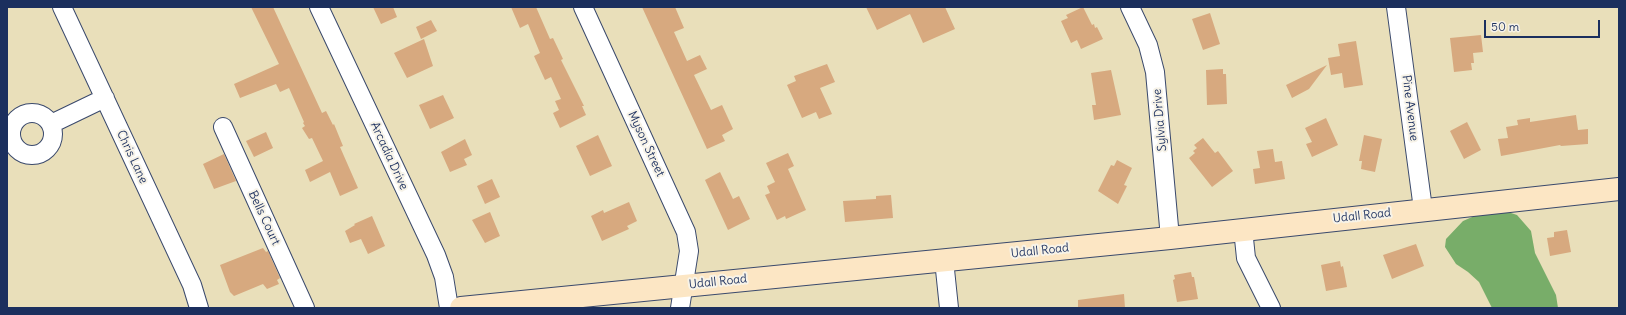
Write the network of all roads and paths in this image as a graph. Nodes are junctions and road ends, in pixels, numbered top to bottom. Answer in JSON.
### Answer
{"nodes":[{"id":1,"x":62,"y":7,"type":"edge"},
{"id":2,"x":319,"y":7,"type":"edge"},
{"id":3,"x":583,"y":7,"type":"edge"},
{"id":4,"x":1130,"y":7,"type":"edge"},
{"id":5,"x":1396,"y":7,"type":"edge"},
{"id":6,"x":105,"y":98,"type":"junction"},
{"id":7,"x":52,"y":124,"type":"dead end"},
{"id":8,"x":222,"y":127,"type":"dead end"},
{"id":9,"x":1619,"y":189,"type":"edge"},
{"id":10,"x":1423,"y":209,"type":"junction"},
{"id":11,"x":1243,"y":229,"type":"junction"},
{"id":12,"x":1170,"y":238,"type":"junction"},
{"id":13,"x":944,"y":260,"type":"junction"},
{"id":14,"x":683,"y":286,"type":"junction"},
{"id":15,"x":199,"y":308,"type":"edge"},
{"id":16,"x":305,"y":308,"type":"edge"},
{"id":17,"x":449,"y":308,"type":"edge"},
{"id":18,"x":461,"y":308,"type":"edge"},
{"id":19,"x":680,"y":308,"type":"edge"},
{"id":20,"x":949,"y":308,"type":"edge"},
{"id":21,"x":1271,"y":308,"type":"edge"}],
"edges":[{"from":1,"to":6,"type":"street","name":"Chris Lane"},
{"from":2,"to":17,"type":"street","name":"Arcadia Drive"},
{"from":3,"to":14,"type":"street","name":"Myson Street"},
{"from":4,"to":12,"type":"street","name":"Sylvia Drive"},
{"from":5,"to":10,"type":"street","name":"Pine Avenue"},
{"from":6,"to":7,"type":"street"},
{"from":6,"to":15,"type":"street","name":"Chris Lane"},
{"from":8,"to":16,"type":"street","name":"Bells Court"},
{"from":9,"to":10,"type":"main road","name":"Udall Road"},
{"from":10,"to":11,"type":"main road","name":"Udall Road"},
{"from":11,"to":12,"type":"main road","name":"Udall Road"},
{"from":11,"to":21,"type":"street"},
{"from":12,"to":13,"type":"main road","name":"Udall Road"},
{"from":13,"to":14,"type":"main road","name":"Udall Road"},
{"from":13,"to":20,"type":"street"},
{"from":14,"to":18,"type":"main road","name":"Udall Road"},
{"from":14,"to":19,"type":"street","name":"Myson Street"}]}
